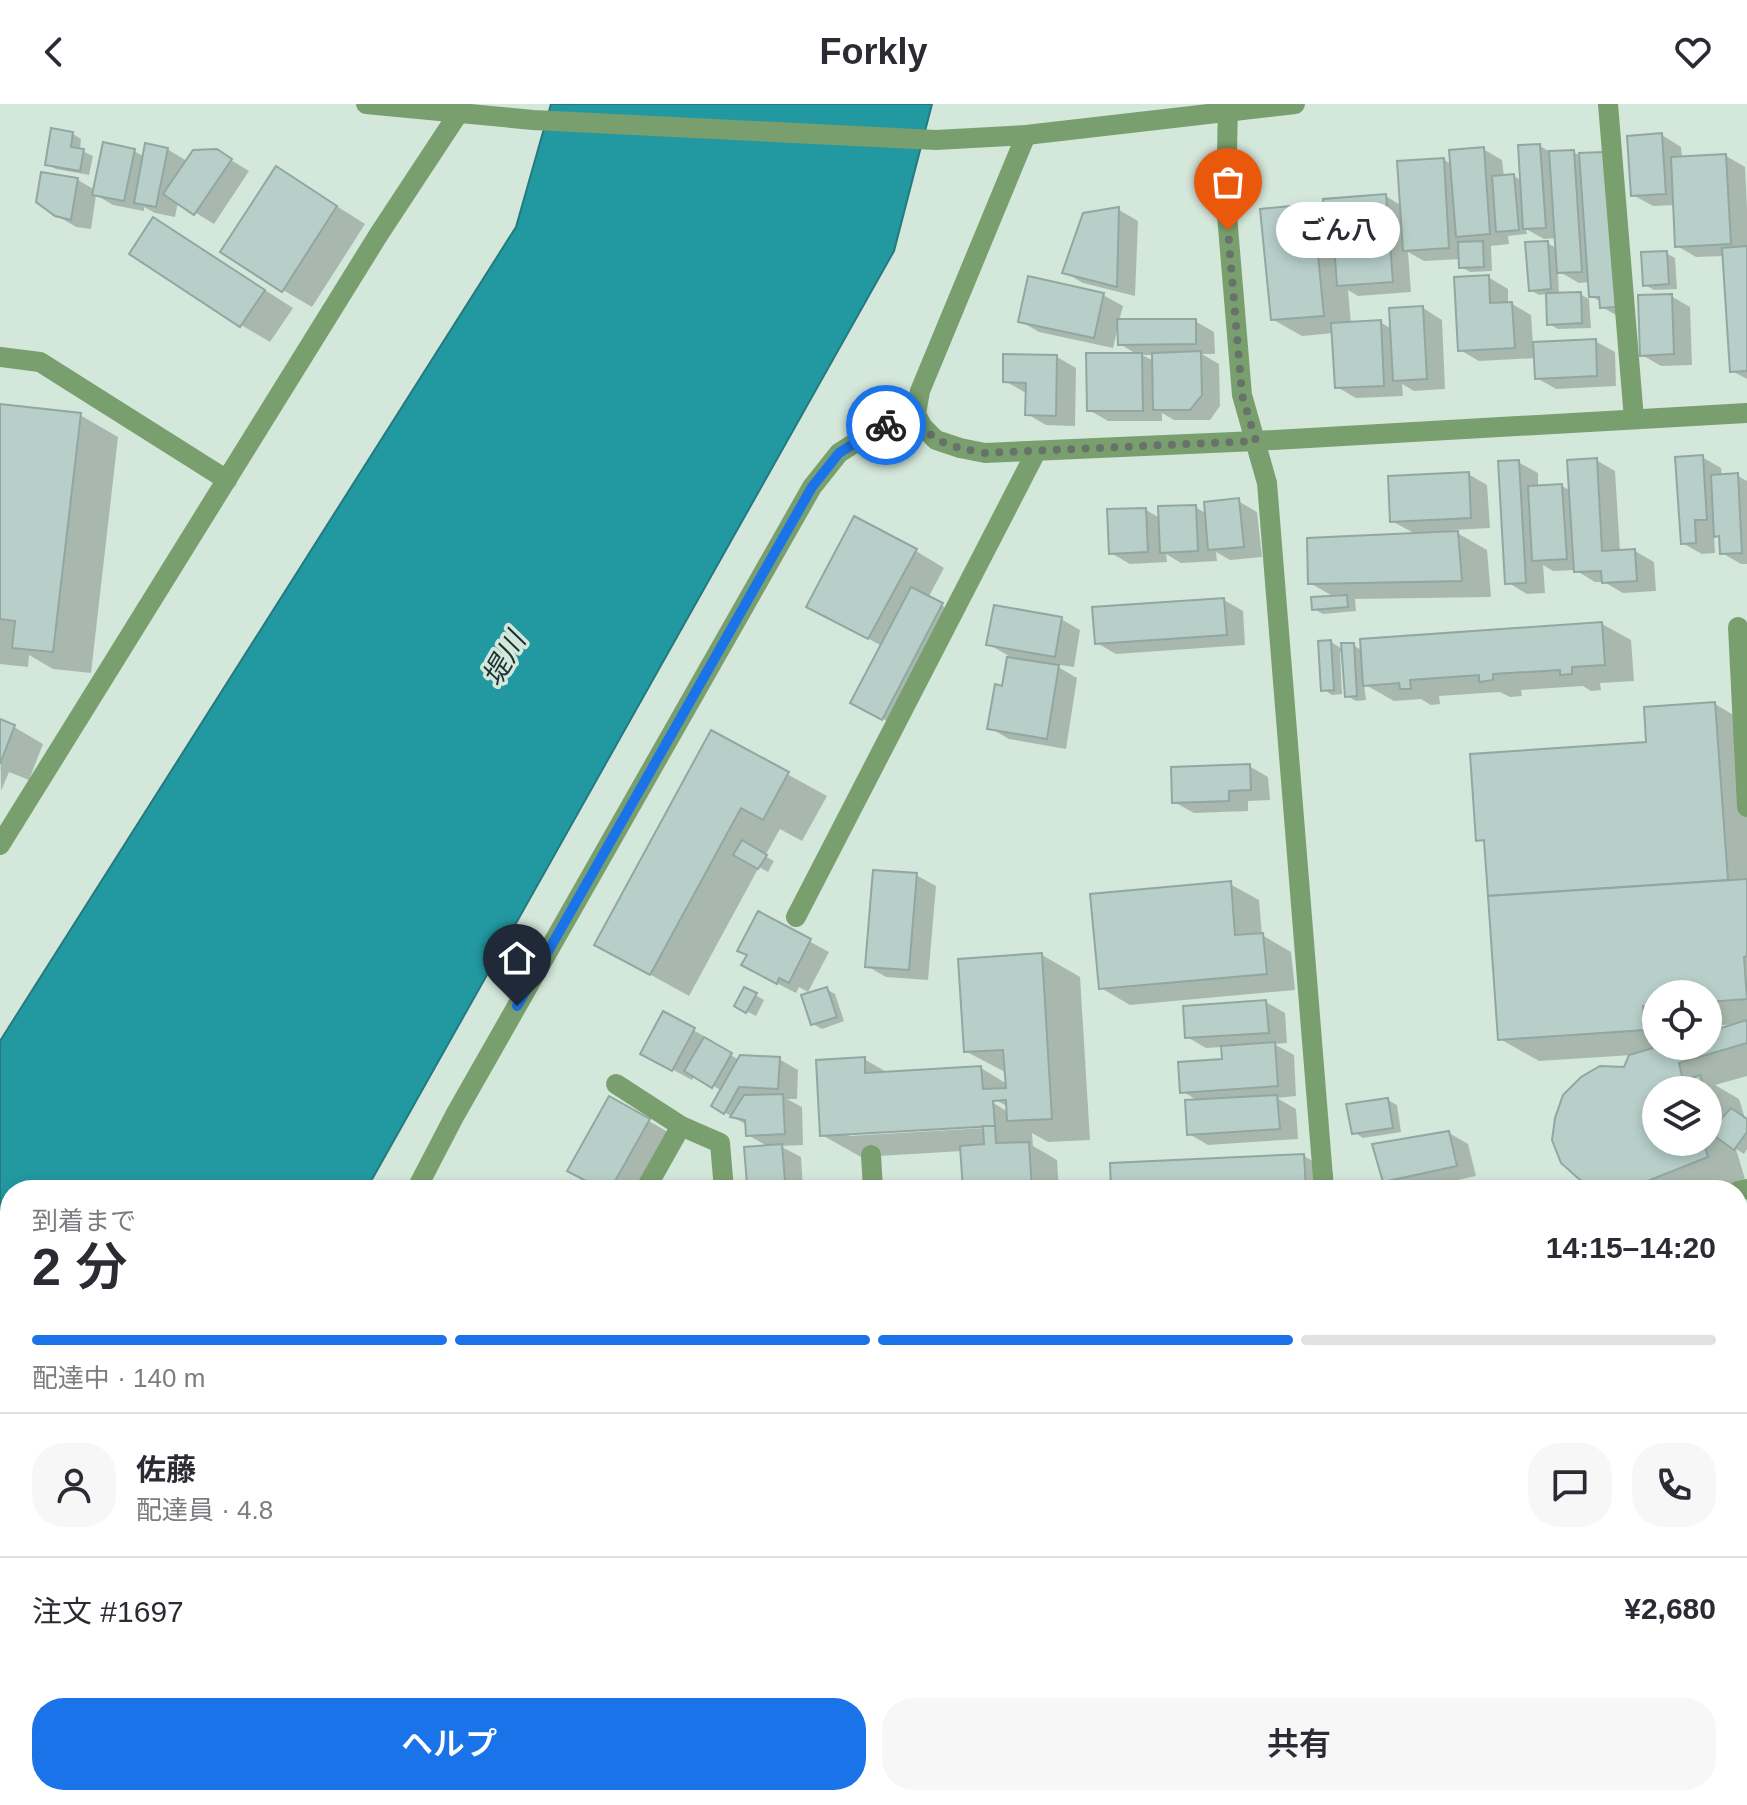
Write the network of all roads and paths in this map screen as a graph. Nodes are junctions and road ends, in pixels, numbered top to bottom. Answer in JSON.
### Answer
{"nodes":[{"id":1,"x":366,"y":104,"type":"edge"},
{"id":2,"x":1295,"y":104,"type":"edge"},
{"id":3,"x":1608,"y":104,"type":"edge"},
{"id":4,"x":1228,"y":107,"type":"edge"},
{"id":5,"x":460,"y":109,"type":"edge"},
{"id":6,"x":1026,"y":135,"type":"junction"},
{"id":7,"x":0,"y":357,"type":"edge"},
{"id":8,"x":1747,"y":413,"type":"edge"},
{"id":9,"x":916,"y":414,"type":"junction"},
{"id":10,"x":1634,"y":419,"type":"junction"},
{"id":11,"x":1256,"y":441,"type":"junction"},
{"id":12,"x":1036,"y":452,"type":"junction"},
{"id":13,"x":227,"y":480,"type":"junction"},
{"id":14,"x":1738,"y":627,"type":"dead end"},
{"id":15,"x":1747,"y":807,"type":"edge"},
{"id":16,"x":0,"y":845,"type":"edge"},
{"id":17,"x":796,"y":917,"type":"dead end"},
{"id":18,"x":616,"y":1084,"type":"dead end"},
{"id":19,"x":681,"y":1126,"type":"junction"},
{"id":20,"x":871,"y":1155,"type":"dead end"},
{"id":21,"x":421,"y":1180,"type":"edge"},
{"id":22,"x":651,"y":1180,"type":"edge"},
{"id":23,"x":723,"y":1180,"type":"edge"},
{"id":24,"x":872,"y":1180,"type":"edge"},
{"id":25,"x":1323,"y":1180,"type":"edge"}],
"edges":[{"from":1,"to":5,"type":"street"},
{"from":2,"to":4,"type":"street"},
{"from":3,"to":10,"type":"street"},
{"from":4,"to":6,"type":"street"},
{"from":4,"to":11,"type":"street"},
{"from":5,"to":6,"type":"street"},
{"from":5,"to":13,"type":"street"},
{"from":6,"to":9,"type":"street"},
{"from":7,"to":13,"type":"street"},
{"from":8,"to":10,"type":"street"},
{"from":9,"to":12,"type":"street"},
{"from":9,"to":21,"type":"street"},
{"from":10,"to":11,"type":"street"},
{"from":11,"to":12,"type":"street"},
{"from":11,"to":25,"type":"street"},
{"from":12,"to":17,"type":"street"},
{"from":13,"to":16,"type":"street"},
{"from":14,"to":15,"type":"street"},
{"from":18,"to":19,"type":"street"},
{"from":19,"to":22,"type":"street"},
{"from":19,"to":23,"type":"street"},
{"from":20,"to":24,"type":"street"}]}
